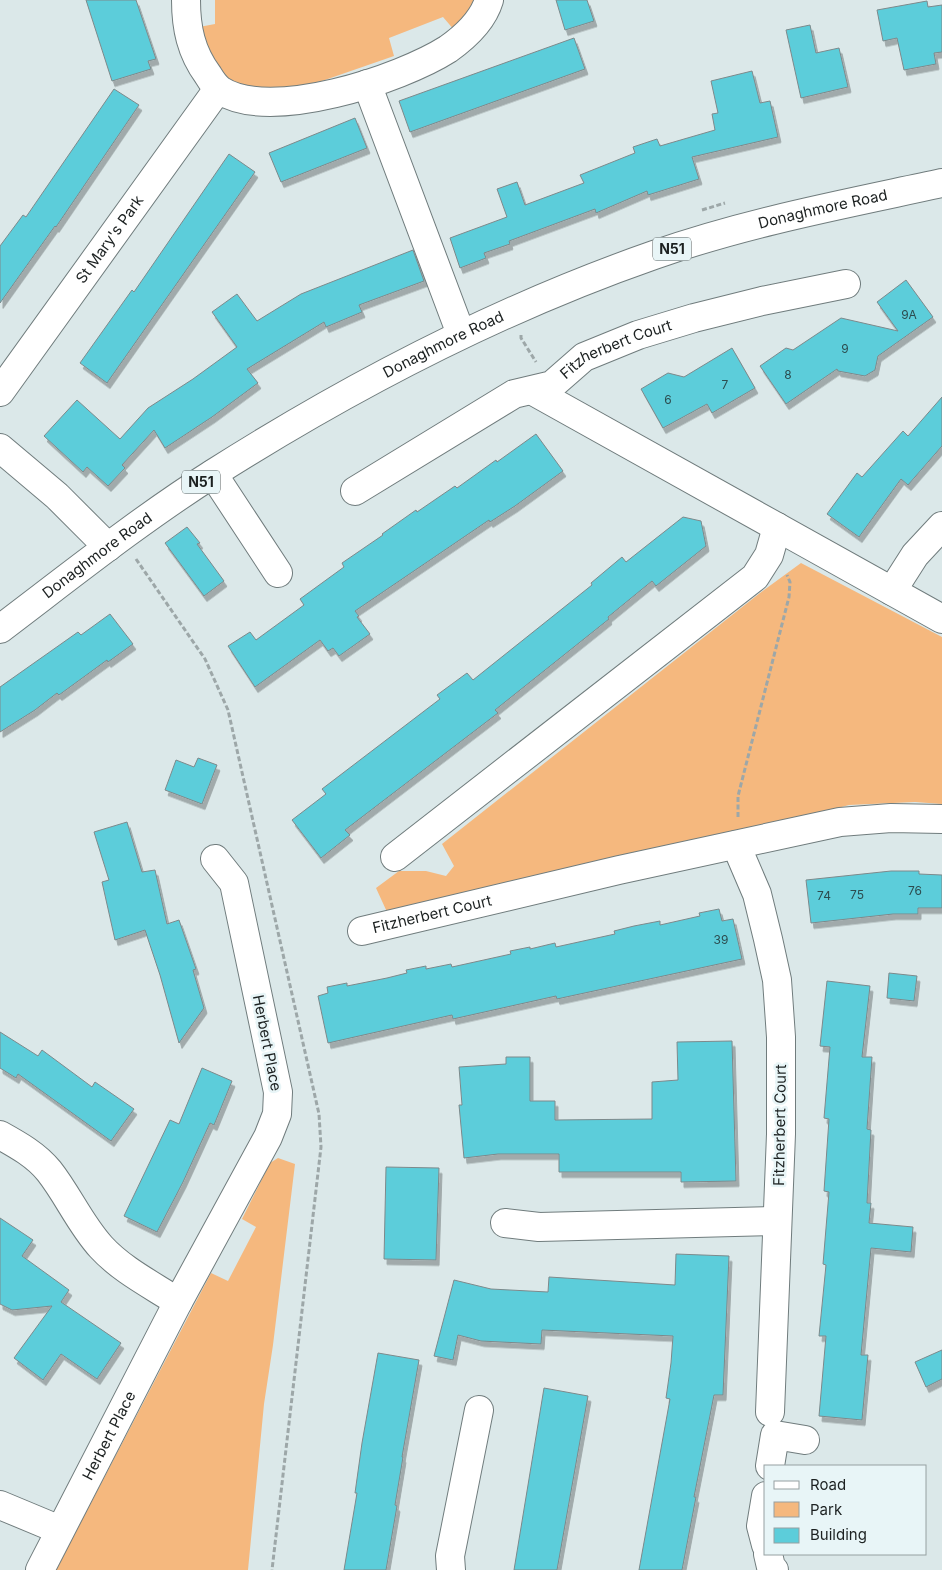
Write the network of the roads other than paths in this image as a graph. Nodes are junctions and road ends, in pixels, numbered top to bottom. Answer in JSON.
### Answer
{"nodes":[{"id":1,"x":186,"y":0,"type":"edge"},
{"id":2,"x":489,"y":0,"type":"edge"},
{"id":3,"x":367,"y":84,"type":"junction"},
{"id":4,"x":218,"y":88,"type":"junction"},
{"id":5,"x":942,"y":184,"type":"edge"},
{"id":6,"x":846,"y":284,"type":"dead end"},
{"id":7,"x":462,"y":334,"type":"junction"},
{"id":8,"x":542,"y":388,"type":"junction"},
{"id":9,"x":0,"y":392,"type":"edge"},
{"id":10,"x":0,"y":448,"type":"edge"},
{"id":11,"x":213,"y":474,"type":"junction"},
{"id":12,"x":355,"y":491,"type":"dead end"},
{"id":13,"x":942,"y":526,"type":"edge"},
{"id":14,"x":777,"y":527,"type":"junction"},
{"id":15,"x":108,"y":547,"type":"junction"},
{"id":16,"x":278,"y":572,"type":"dead end"},
{"id":17,"x":892,"y":591,"type":"junction"},
{"id":18,"x":942,"y":619,"type":"edge"},
{"id":19,"x":0,"y":628,"type":"edge"},
{"id":20,"x":942,"y":819,"type":"edge"},
{"id":21,"x":736,"y":845,"type":"junction"},
{"id":22,"x":395,"y":857,"type":"dead end"},
{"id":23,"x":215,"y":859,"type":"dead end"},
{"id":24,"x":362,"y":930,"type":"dead end"},
{"id":25,"x":0,"y":1135,"type":"edge"},
{"id":26,"x":777,"y":1221,"type":"junction"},
{"id":27,"x":505,"y":1223,"type":"dead end"},
{"id":28,"x":178,"y":1302,"type":"junction"},
{"id":29,"x":478,"y":1410,"type":"dead end"},
{"id":30,"x":770,"y":1412,"type":"dead end"},
{"id":31,"x":805,"y":1440,"type":"dead end"},
{"id":32,"x":770,"y":1465,"type":"edge"},
{"id":33,"x":0,"y":1505,"type":"edge"},
{"id":34,"x":764,"y":1508,"type":"edge"},
{"id":35,"x":60,"y":1530,"type":"junction"},
{"id":36,"x":764,"y":1537,"type":"edge"},
{"id":37,"x":768,"y":1555,"type":"edge"},
{"id":38,"x":40,"y":1570,"type":"edge"},
{"id":39,"x":451,"y":1570,"type":"edge"},
{"id":40,"x":774,"y":1570,"type":"edge"}],
"edges":[{"from":1,"to":4,"type":"street"},
{"from":2,"to":3,"type":"street"},
{"from":3,"to":4,"type":"street"},
{"from":3,"to":7,"type":"street"},
{"from":4,"to":9,"type":"street","name":"St Mary's Park"},
{"from":5,"to":7,"type":"street","name":"Donaghmore Road","number":"N51"},
{"from":6,"to":8,"type":"street","name":"Fitzherbert Court"},
{"from":7,"to":11,"type":"street","name":"Donaghmore Road","number":"N51"},
{"from":8,"to":12,"type":"street","name":"Fitzherbert Court"},
{"from":8,"to":14,"type":"street"},
{"from":10,"to":15,"type":"street"},
{"from":11,"to":15,"type":"street","name":"Donaghmore Road","number":"N51"},
{"from":11,"to":16,"type":"street"},
{"from":13,"to":17,"type":"street"},
{"from":14,"to":17,"type":"street"},
{"from":14,"to":22,"type":"street"},
{"from":15,"to":19,"type":"street","name":"Donaghmore Road","number":"N51"},
{"from":17,"to":18,"type":"street"},
{"from":20,"to":21,"type":"street","name":"Fitzherbert Court"},
{"from":21,"to":24,"type":"street","name":"Fitzherbert Court"},
{"from":21,"to":26,"type":"street","name":"Fitzherbert Court"},
{"from":23,"to":28,"type":"street","name":"Herbert Place"},
{"from":25,"to":28,"type":"street"},
{"from":26,"to":27,"type":"street"},
{"from":26,"to":30,"type":"street","name":"Fitzherbert Court"},
{"from":28,"to":35,"type":"street","name":"Herbert Place"},
{"from":29,"to":39,"type":"street"},
{"from":31,"to":32,"type":"street"},
{"from":33,"to":35,"type":"street"},
{"from":34,"to":36,"type":"street"},
{"from":35,"to":38,"type":"street","name":"Herbert Place"},
{"from":37,"to":40,"type":"street"}]}
